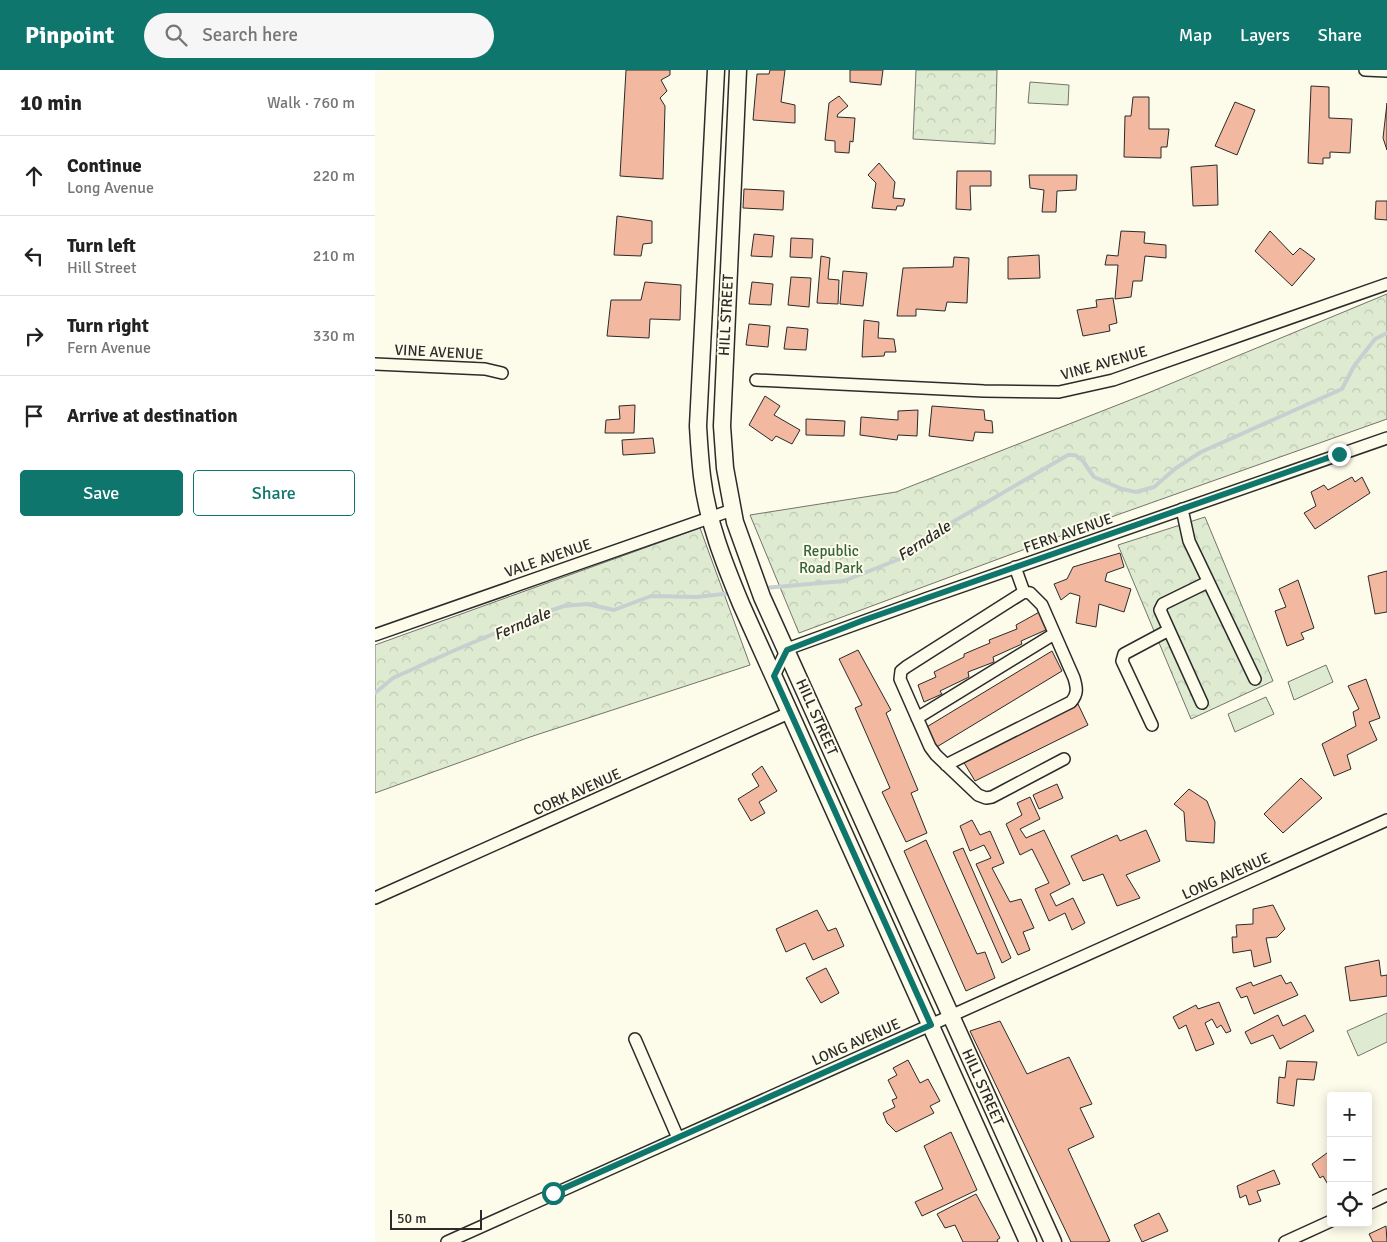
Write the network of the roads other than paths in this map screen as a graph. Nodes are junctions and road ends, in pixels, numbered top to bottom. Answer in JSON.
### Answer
{"nodes":[{"id":1,"x":716,"y":70,"type":"edge"},
{"id":2,"x":738,"y":70,"type":"edge"},
{"id":3,"x":1365,"y":70,"type":"edge"},
{"id":4,"x":1387,"y":71,"type":"edge"},
{"id":5,"x":1387,"y":284,"type":"edge"},
{"id":6,"x":375,"y":364,"type":"edge"},
{"id":7,"x":501,"y":374,"type":"dead end"},
{"id":8,"x":756,"y":380,"type":"dead end"},
{"id":9,"x":1387,"y":438,"type":"edge"},
{"id":10,"x":1182,"y":509,"type":"junction"},
{"id":11,"x":732,"y":510,"type":"junction"},
{"id":12,"x":710,"y":517,"type":"junction"},
{"id":13,"x":1015,"y":567,"type":"junction"},
{"id":14,"x":1208,"y":582,"type":"junction"},
{"id":15,"x":1024,"y":592,"type":"junction"},
{"id":16,"x":1169,"y":630,"type":"junction"},
{"id":17,"x":1054,"y":634,"type":"junction"},
{"id":18,"x":375,"y":635,"type":"edge"},
{"id":19,"x":787,"y":650,"type":"junction"},
{"id":20,"x":774,"y":676,"type":"junction"},
{"id":21,"x":1255,"y":679,"type":"dead end"},
{"id":22,"x":1203,"y":703,"type":"dead end"},
{"id":23,"x":791,"y":712,"type":"junction"},
{"id":24,"x":917,"y":718,"type":"junction"},
{"id":25,"x":1152,"y":725,"type":"dead end"},
{"id":26,"x":1064,"y":759,"type":"dead end"},
{"id":27,"x":946,"y":765,"type":"junction"},
{"id":28,"x":1387,"y":820,"type":"edge"},
{"id":29,"x":375,"y":898,"type":"edge"},
{"id":30,"x":951,"y":1016,"type":"junction"},
{"id":31,"x":931,"y":1025,"type":"junction"},
{"id":32,"x":635,"y":1039,"type":"dead end"},
{"id":33,"x":678,"y":1138,"type":"junction"},
{"id":34,"x":1387,"y":1195,"type":"edge"},
{"id":35,"x":1372,"y":1202,"type":"edge"},
{"id":36,"x":1327,"y":1223,"type":"edge"},
{"id":37,"x":447,"y":1242,"type":"edge"},
{"id":38,"x":1028,"y":1242,"type":"edge"},
{"id":39,"x":1053,"y":1242,"type":"edge"},
{"id":40,"x":1285,"y":1242,"type":"edge"}],
"edges":[{"from":1,"to":12,"type":"main road","name":"HILL STREET"},
{"from":2,"to":11,"type":"main road","name":"HILL STREET"},
{"from":3,"to":4,"type":"street"},
{"from":5,"to":8,"type":"street","name":"VINE AVENUE"},
{"from":6,"to":7,"type":"street","name":"VINE AVENUE"},
{"from":9,"to":10,"type":"street","name":"FERN AVENUE"},
{"from":10,"to":13,"type":"street","name":"FERN AVENUE"},
{"from":10,"to":14,"type":"street"},
{"from":11,"to":12,"type":"street","name":"VALE AVENUE"},
{"from":11,"to":19,"type":"main road","name":"HILL STREET"},
{"from":12,"to":18,"type":"street","name":"VALE AVENUE"},
{"from":12,"to":20,"type":"main road","name":"HILL STREET"},
{"from":13,"to":15,"type":"street"},
{"from":13,"to":19,"type":"street","name":"FERN AVENUE"},
{"from":14,"to":16,"type":"street"},
{"from":14,"to":21,"type":"street"},
{"from":15,"to":17,"type":"street"},
{"from":15,"to":24,"type":"street"},
{"from":16,"to":22,"type":"street"},
{"from":16,"to":25,"type":"street"},
{"from":17,"to":24,"type":"street"},
{"from":17,"to":27,"type":"street"},
{"from":19,"to":20,"type":"street"},
{"from":19,"to":30,"type":"main road","name":"HILL STREET"},
{"from":20,"to":23,"type":"main road","name":"HILL STREET"},
{"from":23,"to":29,"type":"street","name":"CORK AVENUE"},
{"from":23,"to":31,"type":"main road","name":"HILL STREET"},
{"from":24,"to":27,"type":"street"},
{"from":26,"to":27,"type":"street"},
{"from":28,"to":30,"type":"street","name":"LONG AVENUE"},
{"from":30,"to":31,"type":"street","name":"LONG AVENUE"},
{"from":30,"to":39,"type":"main road","name":"HILL STREET"},
{"from":31,"to":33,"type":"street","name":"LONG AVENUE"},
{"from":31,"to":38,"type":"main road","name":"HILL STREET"},
{"from":32,"to":33,"type":"street"},
{"from":33,"to":37,"type":"street","name":"LONG AVENUE"},
{"from":34,"to":35,"type":"street"},
{"from":36,"to":40,"type":"street"}]}
